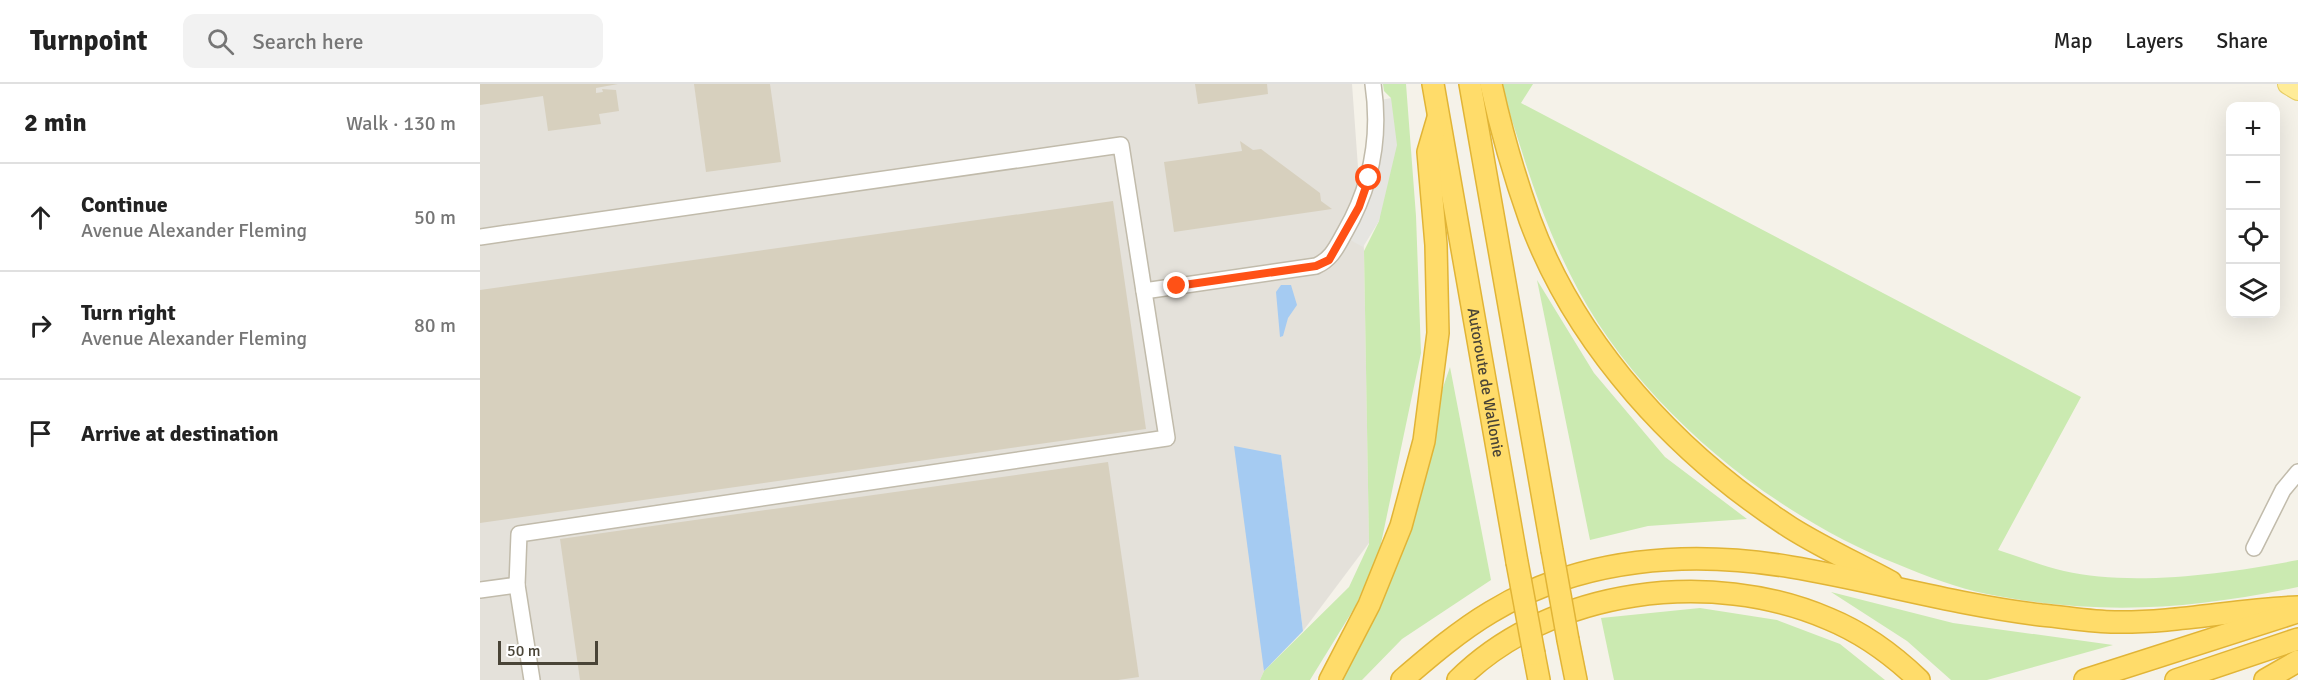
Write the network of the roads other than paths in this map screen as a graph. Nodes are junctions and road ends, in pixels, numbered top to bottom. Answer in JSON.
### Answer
{"nodes":[{"id":1,"x":1373,"y":84,"type":"edge"},
{"id":2,"x":1433,"y":84,"type":"edge"},
{"id":3,"x":1470,"y":84,"type":"edge"},
{"id":4,"x":1491,"y":84,"type":"edge"},
{"id":5,"x":2288,"y":84,"type":"edge"},
{"id":6,"x":2298,"y":90,"type":"edge"},
{"id":7,"x":1438,"y":118,"type":"junction"},
{"id":8,"x":480,"y":237,"type":"edge"},
{"id":9,"x":1144,"y":291,"type":"junction"},
{"id":10,"x":2298,"y":472,"type":"edge"},
{"id":11,"x":2254,"y":548,"type":"dead end"},
{"id":12,"x":517,"y":585,"type":"junction"},
{"id":13,"x":480,"y":590,"type":"edge"},
{"id":14,"x":1913,"y":594,"type":"junction"},
{"id":15,"x":2298,"y":607,"type":"edge"},
{"id":16,"x":2298,"y":612,"type":"edge"},
{"id":17,"x":2298,"y":639,"type":"edge"},
{"id":18,"x":2298,"y":661,"type":"edge"},
{"id":19,"x":532,"y":680,"type":"edge"},
{"id":20,"x":1330,"y":680,"type":"edge"},
{"id":21,"x":1402,"y":680,"type":"edge"},
{"id":22,"x":1458,"y":680,"type":"edge"},
{"id":23,"x":1539,"y":680,"type":"edge"},
{"id":24,"x":1576,"y":680,"type":"edge"},
{"id":25,"x":1919,"y":680,"type":"edge"},
{"id":26,"x":2085,"y":680,"type":"edge"},
{"id":27,"x":2175,"y":680,"type":"edge"},
{"id":28,"x":2265,"y":680,"type":"edge"}],
"edges":[{"from":1,"to":9,"type":"street"},
{"from":2,"to":7,"type":"highway","name":"Autoroute de Wallonie"},
{"from":3,"to":24,"type":"highway","bridge":true},
{"from":4,"to":14,"type":"highway"},
{"from":5,"to":6,"type":"main road"},
{"from":7,"to":20,"type":"highway"},
{"from":7,"to":23,"type":"highway","name":"Autoroute de Wallonie","bridge":true},
{"from":8,"to":9,"type":"street"},
{"from":9,"to":12,"type":"street"},
{"from":10,"to":11,"type":"street"},
{"from":12,"to":13,"type":"street"},
{"from":12,"to":19,"type":"street"},
{"from":14,"to":15,"type":"highway"},
{"from":14,"to":21,"type":"highway"},
{"from":16,"to":26,"type":"highway"},
{"from":17,"to":27,"type":"highway"},
{"from":18,"to":28,"type":"highway"},
{"from":22,"to":25,"type":"highway"}]}
